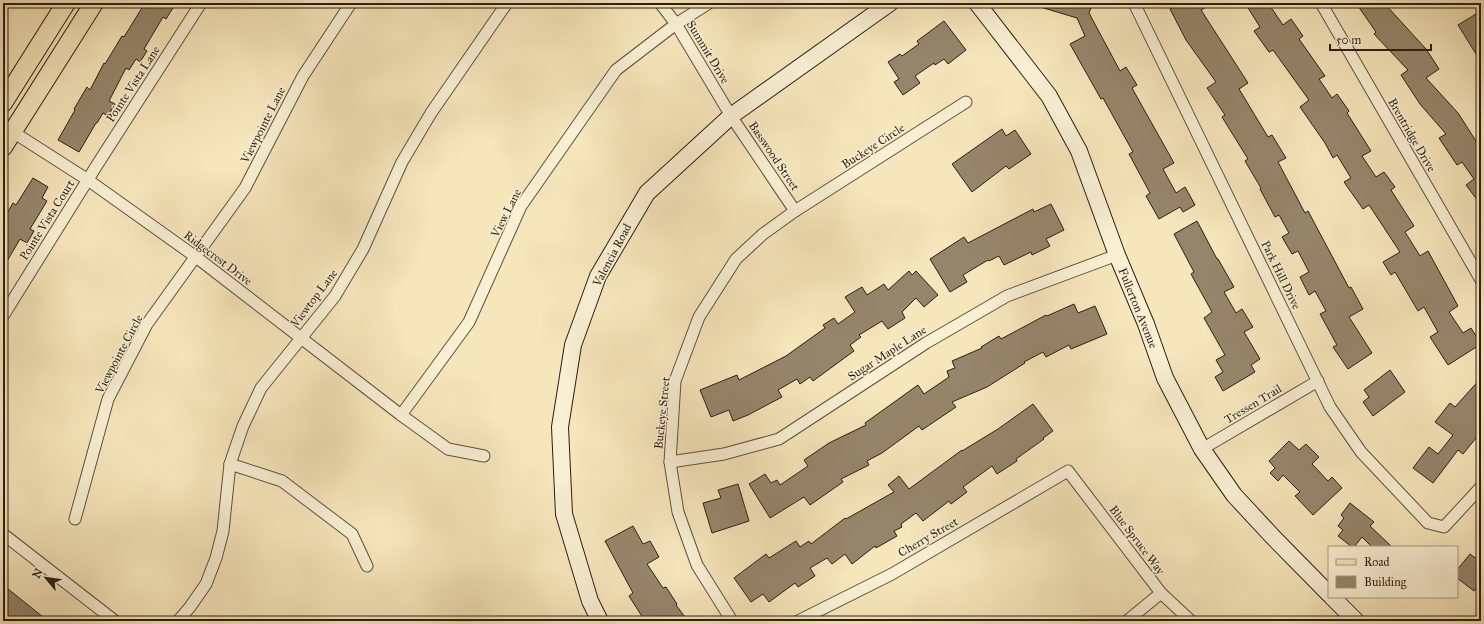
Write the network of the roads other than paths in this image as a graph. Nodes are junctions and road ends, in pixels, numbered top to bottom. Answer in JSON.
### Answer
{"nodes":[{"id":1,"x":66,"y":3,"type":"edge"},
{"id":2,"x":94,"y":3,"type":"edge"},
{"id":3,"x":201,"y":3,"type":"edge"},
{"id":4,"x":351,"y":3,"type":"edge"},
{"id":5,"x":507,"y":3,"type":"edge"},
{"id":6,"x":660,"y":3,"type":"edge"},
{"id":7,"x":709,"y":3,"type":"edge"},
{"id":8,"x":890,"y":3,"type":"edge"},
{"id":9,"x":977,"y":3,"type":"edge"},
{"id":10,"x":1134,"y":3,"type":"edge"},
{"id":11,"x":1321,"y":3,"type":"edge"},
{"id":12,"x":676,"y":24,"type":"junction"},
{"id":13,"x":966,"y":102,"type":"dead end"},
{"id":14,"x":3,"y":103,"type":"edge"},
{"id":15,"x":731,"y":116,"type":"junction"},
{"id":16,"x":13,"y":132,"type":"junction"},
{"id":17,"x":3,"y":147,"type":"edge"},
{"id":18,"x":88,"y":180,"type":"junction"},
{"id":19,"x":795,"y":211,"type":"junction"},
{"id":20,"x":1117,"y":255,"type":"junction"},
{"id":21,"x":196,"y":257,"type":"junction"},
{"id":22,"x":1481,"y":280,"type":"edge"},
{"id":23,"x":3,"y":316,"type":"edge"},
{"id":24,"x":300,"y":337,"type":"junction"},
{"id":25,"x":1318,"y":381,"type":"junction"},
{"id":26,"x":401,"y":415,"type":"junction"},
{"id":27,"x":1202,"y":449,"type":"junction"},
{"id":28,"x":484,"y":456,"type":"dead end"},
{"id":29,"x":670,"y":462,"type":"junction"},
{"id":30,"x":230,"y":464,"type":"junction"},
{"id":31,"x":1068,"y":471,"type":"joint"},
{"id":32,"x":1481,"y":487,"type":"edge"},
{"id":33,"x":75,"y":519,"type":"dead end"},
{"id":34,"x":3,"y":534,"type":"edge"},
{"id":35,"x":367,"y":566,"type":"dead end"},
{"id":36,"x":1160,"y":592,"type":"junction"},
{"id":37,"x":1328,"y":593,"type":"edge"},
{"id":38,"x":1333,"y":598,"type":"edge"},
{"id":39,"x":115,"y":621,"type":"edge"},
{"id":40,"x":178,"y":621,"type":"edge"},
{"id":41,"x":600,"y":621,"type":"edge"},
{"id":42,"x":732,"y":621,"type":"edge"},
{"id":43,"x":798,"y":621,"type":"edge"},
{"id":44,"x":1127,"y":621,"type":"edge"},
{"id":45,"x":1191,"y":621,"type":"edge"},
{"id":46,"x":1356,"y":621,"type":"edge"}],
"edges":[{"from":1,"to":14,"type":"main road"},
{"from":2,"to":16,"type":"main road"},
{"from":3,"to":18,"type":"street","name":"Pointe Vista Lane"},
{"from":4,"to":21,"type":"street","name":"Viewpointe Lane"},
{"from":5,"to":24,"type":"street","name":"Viewtop Lane"},
{"from":6,"to":12,"type":"street","name":"Summit Drive"},
{"from":7,"to":12,"type":"street","name":"View Lane"},
{"from":8,"to":15,"type":"street","name":"Valencia Road"},
{"from":9,"to":20,"type":"street","name":"Fullerton Avenue"},
{"from":10,"to":25,"type":"street","name":"Park Hill Drive"},
{"from":11,"to":22,"type":"street","name":"Brentridge Drive"},
{"from":12,"to":15,"type":"street","name":"Summit Drive"},
{"from":12,"to":26,"type":"street","name":"View Lane"},
{"from":13,"to":19,"type":"street","name":"Buckeye Circle"},
{"from":15,"to":19,"type":"street","name":"Basswood Street"},
{"from":15,"to":41,"type":"street","name":"Valencia Road"},
{"from":16,"to":17,"type":"main road"},
{"from":16,"to":18,"type":"street","name":"Ridgecrest Drive"},
{"from":18,"to":21,"type":"street","name":"Ridgecrest Drive"},
{"from":18,"to":23,"type":"street","name":"Pointe Vista Court"},
{"from":19,"to":29,"type":"street","name":"Buckeye Street"},
{"from":20,"to":27,"type":"street","name":"Fullerton Avenue"},
{"from":20,"to":29,"type":"street","name":"Sugar Maple Lane"},
{"from":21,"to":24,"type":"street","name":"Ridgecrest Drive"},
{"from":21,"to":33,"type":"street","name":"Viewpointe Circle"},
{"from":24,"to":26,"type":"street","name":"Ridgecrest Drive"},
{"from":24,"to":30,"type":"street","name":"Viewtop Lane"},
{"from":25,"to":27,"type":"street","name":"Tressen Trail"},
{"from":25,"to":32,"type":"street","name":"Park Hill Drive"},
{"from":26,"to":28,"type":"street","name":"Ridgecrest Drive"},
{"from":27,"to":37,"type":"street","name":"Fullerton Avenue"},
{"from":29,"to":42,"type":"street","name":"Buckeye Street"},
{"from":30,"to":35,"type":"street"},
{"from":30,"to":40,"type":"street","name":"Viewtop Lane"},
{"from":31,"to":36,"type":"street","name":"Blue Spruce Way"},
{"from":31,"to":43,"type":"street","name":"Cherry Street"},
{"from":34,"to":39,"type":"street"},
{"from":36,"to":44,"type":"street"},
{"from":36,"to":45,"type":"street","name":"Blue Spruce Way"},
{"from":38,"to":46,"type":"street"}]}
